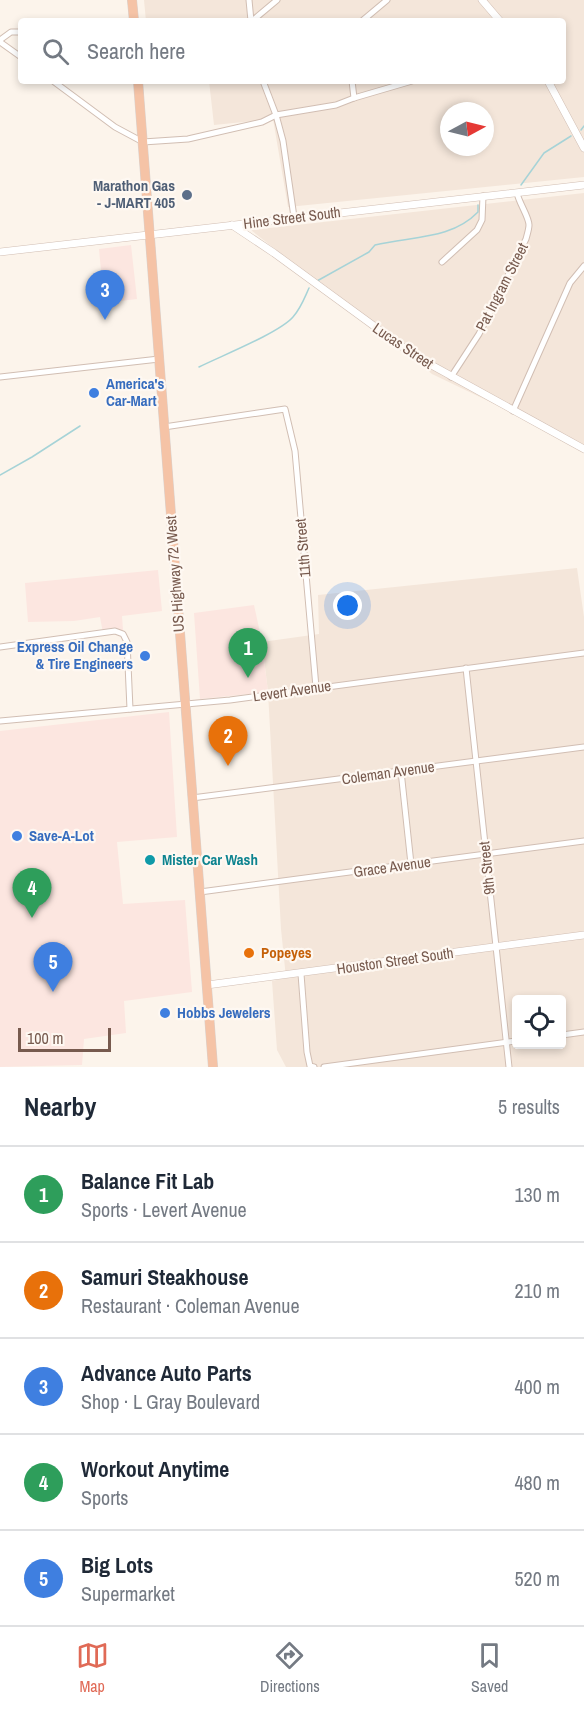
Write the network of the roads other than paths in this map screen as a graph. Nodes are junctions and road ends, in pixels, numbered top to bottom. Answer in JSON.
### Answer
{"nodes":[{"id":1,"x":132,"y":0,"type":"edge"},
{"id":2,"x":249,"y":0,"type":"edge"},
{"id":3,"x":277,"y":0,"type":"edge"},
{"id":4,"x":387,"y":0,"type":"edge"},
{"id":5,"x":482,"y":0,"type":"edge"},
{"id":6,"x":134,"y":18,"type":"edge"},
{"id":7,"x":252,"y":18,"type":"edge"},
{"id":8,"x":256,"y":18,"type":"edge"},
{"id":9,"x":366,"y":18,"type":"edge"},
{"id":10,"x":497,"y":18,"type":"edge"},
{"id":11,"x":18,"y":32,"type":"edge"},
{"id":12,"x":0,"y":41,"type":"edge"},
{"id":13,"x":18,"y":55,"type":"edge"},
{"id":14,"x":57,"y":84,"type":"edge"},
{"id":15,"x":138,"y":84,"type":"edge"},
{"id":16,"x":264,"y":84,"type":"edge"},
{"id":17,"x":352,"y":84,"type":"edge"},
{"id":18,"x":402,"y":84,"type":"edge"},
{"id":19,"x":550,"y":84,"type":"edge"},
{"id":20,"x":354,"y":98,"type":"junction"},
{"id":21,"x":276,"y":115,"type":"junction"},
{"id":22,"x":143,"y":142,"type":"junction"},
{"id":23,"x":584,"y":148,"type":"edge"},
{"id":24,"x":584,"y":185,"type":"edge"},
{"id":25,"x":517,"y":193,"type":"junction"},
{"id":26,"x":483,"y":196,"type":"junction"},
{"id":27,"x":294,"y":217,"type":"junction"},
{"id":28,"x":232,"y":225,"type":"junction"},
{"id":29,"x":150,"y":234,"type":"junction"},
{"id":30,"x":0,"y":252,"type":"edge"},
{"id":31,"x":442,"y":262,"type":"dead end"},
{"id":32,"x":584,"y":266,"type":"edge"},
{"id":33,"x":159,"y":359,"type":"junction"},
{"id":34,"x":0,"y":377,"type":"edge"},
{"id":35,"x":451,"y":377,"type":"junction"},
{"id":36,"x":513,"y":411,"type":"junction"},
{"id":37,"x":164,"y":427,"type":"junction"},
{"id":38,"x":584,"y":449,"type":"edge"},
{"id":39,"x":0,"y":647,"type":"edge"},
{"id":40,"x":584,"y":652,"type":"edge"},
{"id":41,"x":466,"y":668,"type":"junction"},
{"id":42,"x":316,"y":687,"type":"junction"},
{"id":43,"x":185,"y":704,"type":"junction"},
{"id":44,"x":130,"y":709,"type":"junction"},
{"id":45,"x":0,"y":721,"type":"edge"},
{"id":46,"x":584,"y":747,"type":"edge"},
{"id":47,"x":477,"y":761,"type":"junction"},
{"id":48,"x":401,"y":771,"type":"junction"},
{"id":49,"x":192,"y":798,"type":"junction"},
{"id":50,"x":584,"y":841,"type":"edge"},
{"id":51,"x":486,"y":854,"type":"junction"},
{"id":52,"x":411,"y":864,"type":"junction"},
{"id":53,"x":200,"y":892,"type":"junction"},
{"id":54,"x":584,"y":935,"type":"edge"},
{"id":55,"x":496,"y":947,"type":"junction"},
{"id":56,"x":301,"y":974,"type":"junction"},
{"id":57,"x":207,"y":985,"type":"junction"},
{"id":58,"x":584,"y":1032,"type":"edge"},
{"id":59,"x":566,"y":1034,"type":"edge"},
{"id":60,"x":512,"y":1041,"type":"edge"},
{"id":61,"x":506,"y":1042,"type":"junction"},
{"id":62,"x":213,"y":1067,"type":"edge"},
{"id":63,"x":314,"y":1067,"type":"edge"},
{"id":64,"x":324,"y":1067,"type":"edge"},
{"id":65,"x":509,"y":1067,"type":"edge"}],
"edges":[{"from":1,"to":6,"type":"highway"},
{"from":2,"to":7,"type":"street"},
{"from":3,"to":8,"type":"street"},
{"from":4,"to":9,"type":"street"},
{"from":5,"to":10,"type":"street"},
{"from":11,"to":12,"type":"street"},
{"from":12,"to":13,"type":"street"},
{"from":14,"to":22,"type":"street"},
{"from":15,"to":22,"type":"highway","name":"US Highway 72 West"},
{"from":16,"to":21,"type":"street"},
{"from":17,"to":20,"type":"street"},
{"from":18,"to":20,"type":"street"},
{"from":19,"to":23,"type":"street"},
{"from":20,"to":21,"type":"street"},
{"from":21,"to":22,"type":"street"},
{"from":21,"to":27,"type":"street"},
{"from":22,"to":29,"type":"highway","name":"US Highway 72 West"},
{"from":24,"to":25,"type":"street","name":"Hine Street South"},
{"from":25,"to":26,"type":"street","name":"Hine Street South"},
{"from":25,"to":35,"type":"street","name":"Pat Ingram Street"},
{"from":26,"to":27,"type":"street","name":"Hine Street South"},
{"from":26,"to":31,"type":"street"},
{"from":27,"to":28,"type":"street","name":"Hine Street South"},
{"from":28,"to":29,"type":"street","name":"Hine Street South"},
{"from":28,"to":35,"type":"street","name":"Lucas Street"},
{"from":29,"to":30,"type":"street","name":"Hine Street South"},
{"from":29,"to":33,"type":"highway","name":"US Highway 72 West"},
{"from":32,"to":36,"type":"street"},
{"from":33,"to":34,"type":"street"},
{"from":33,"to":37,"type":"highway","name":"US Highway 72 West"},
{"from":35,"to":36,"type":"street","name":"Lucas Street"},
{"from":36,"to":38,"type":"street","name":"Lucas Street"},
{"from":37,"to":42,"type":"street","name":"11th Street"},
{"from":37,"to":43,"type":"highway","name":"US Highway 72 West"},
{"from":39,"to":44,"type":"street"},
{"from":40,"to":41,"type":"street","name":"Levert Avenue"},
{"from":41,"to":42,"type":"street","name":"Levert Avenue"},
{"from":41,"to":47,"type":"street","name":"9th Street"},
{"from":42,"to":43,"type":"street","name":"Levert Avenue"},
{"from":43,"to":44,"type":"street","name":"Levert Avenue"},
{"from":43,"to":49,"type":"highway","name":"US Highway 72 West"},
{"from":44,"to":45,"type":"street","name":"Levert Avenue"},
{"from":46,"to":47,"type":"street","name":"Coleman Avenue"},
{"from":47,"to":48,"type":"street","name":"Coleman Avenue"},
{"from":47,"to":51,"type":"street","name":"9th Street"},
{"from":48,"to":49,"type":"street","name":"Coleman Avenue"},
{"from":48,"to":52,"type":"street"},
{"from":49,"to":53,"type":"highway","name":"US Highway 72 West"},
{"from":50,"to":51,"type":"street","name":"Grace Avenue"},
{"from":51,"to":52,"type":"street","name":"Grace Avenue"},
{"from":51,"to":55,"type":"street","name":"9th Street"},
{"from":52,"to":53,"type":"street","name":"Grace Avenue"},
{"from":53,"to":57,"type":"highway","name":"US Highway 72 West"},
{"from":54,"to":55,"type":"street","name":"Houston Street South"},
{"from":55,"to":56,"type":"street","name":"Houston Street South"},
{"from":55,"to":61,"type":"street","name":"9th Street"},
{"from":56,"to":57,"type":"street","name":"Houston Street South"},
{"from":56,"to":63,"type":"street"},
{"from":57,"to":62,"type":"highway","name":"US Highway 72 West"},
{"from":58,"to":59,"type":"street"},
{"from":60,"to":61,"type":"street"},
{"from":61,"to":64,"type":"street"},
{"from":61,"to":65,"type":"street","name":"9th Street"}]}
